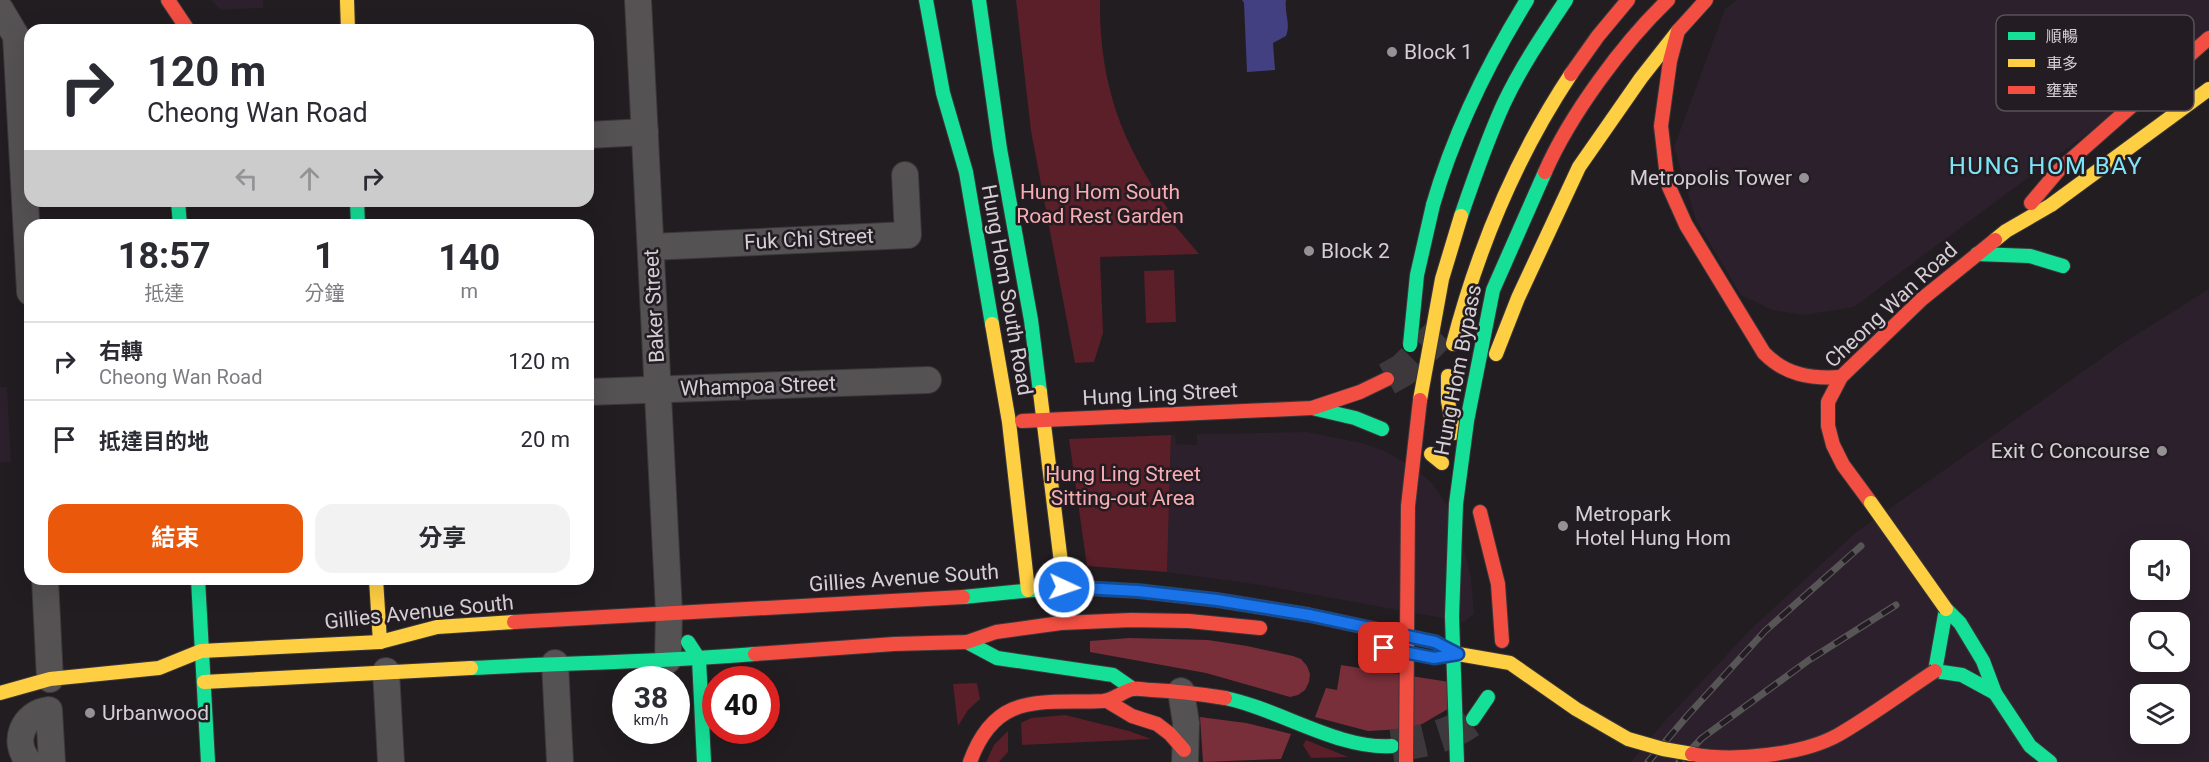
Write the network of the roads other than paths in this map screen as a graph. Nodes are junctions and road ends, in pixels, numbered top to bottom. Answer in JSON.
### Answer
{"nodes":[{"id":1,"x":162,"y":0,"type":"edge"},
{"id":2,"x":168,"y":0,"type":"edge"},
{"id":3,"x":347,"y":0,"type":"edge"},
{"id":4,"x":638,"y":0,"type":"edge"},
{"id":5,"x":926,"y":0,"type":"edge"},
{"id":6,"x":979,"y":0,"type":"edge"},
{"id":7,"x":1527,"y":0,"type":"edge"},
{"id":8,"x":1566,"y":0,"type":"edge"},
{"id":9,"x":1628,"y":0,"type":"edge"},
{"id":10,"x":1668,"y":0,"type":"edge"},
{"id":11,"x":1706,"y":0,"type":"edge"},
{"id":12,"x":0,"y":9,"type":"edge"},
{"id":13,"x":190,"y":10,"type":"dead end"},
{"id":14,"x":163,"y":20,"type":"dead end"},
{"id":15,"x":186,"y":24,"type":"edge"},
{"id":16,"x":190,"y":24,"type":"edge"},
{"id":17,"x":348,"y":24,"type":"edge"},
{"id":18,"x":1678,"y":31,"type":"junction"},
{"id":19,"x":2209,"y":38,"type":"edge"},
{"id":20,"x":2194,"y":51,"type":"edge"},
{"id":21,"x":2209,"y":88,"type":"edge"},
{"id":22,"x":2194,"y":99,"type":"edge"},
{"id":23,"x":2126,"y":111,"type":"edge"},
{"id":24,"x":2178,"y":111,"type":"edge"},
{"id":25,"x":645,"y":132,"type":"junction"},
{"id":26,"x":594,"y":135,"type":"edge"},
{"id":27,"x":905,"y":175,"type":"dead end"},
{"id":28,"x":24,"y":182,"type":"edge"},
{"id":29,"x":2006,"y":231,"type":"junction"},
{"id":30,"x":651,"y":247,"type":"junction"},
{"id":31,"x":1977,"y":254,"type":"junction"},
{"id":32,"x":2063,"y":266,"type":"dead end"},
{"id":33,"x":1453,"y":345,"type":"tunnel mouth"},
{"id":34,"x":1408,"y":363,"type":"dead end"},
{"id":35,"x":1448,"y":376,"type":"dead end"},
{"id":36,"x":1840,"y":377,"type":"junction"},
{"id":37,"x":1387,"y":379,"type":"tunnel mouth"},
{"id":38,"x":928,"y":380,"type":"dead end"},
{"id":39,"x":658,"y":390,"type":"junction"},
{"id":40,"x":594,"y":392,"type":"edge"},
{"id":41,"x":1407,"y":398,"type":"dead end"},
{"id":42,"x":1312,"y":408,"type":"junction"},
{"id":43,"x":1044,"y":420,"type":"junction"},
{"id":44,"x":1467,"y":421,"type":"junction"},
{"id":45,"x":1009,"y":422,"type":"junction"},
{"id":46,"x":1382,"y":429,"type":"dead end"},
{"id":47,"x":1454,"y":433,"type":"dead end"},
{"id":48,"x":1431,"y":454,"type":"dead end"},
{"id":49,"x":1442,"y":463,"type":"dead end"},
{"id":50,"x":1408,"y":506,"type":"junction"},
{"id":51,"x":1480,"y":512,"type":"dead end"},
{"id":52,"x":45,"y":585,"type":"edge"},
{"id":53,"x":198,"y":585,"type":"edge"},
{"id":54,"x":376,"y":585,"type":"edge"},
{"id":55,"x":1064,"y":587,"type":"junction"},
{"id":56,"x":1028,"y":590,"type":"junction"},
{"id":57,"x":1946,"y":609,"type":"junction"},
{"id":58,"x":669,"y":612,"type":"junction"},
{"id":59,"x":1053,"y":614,"type":"junction"},
{"id":60,"x":1269,"y":630,"type":"dead end"},
{"id":61,"x":1502,"y":641,"type":"dead end"},
{"id":62,"x":380,"y":642,"type":"junction"},
{"id":63,"x":967,"y":642,"type":"junction"},
{"id":64,"x":1394,"y":650,"type":"dead end"},
{"id":65,"x":201,"y":651,"type":"junction"},
{"id":66,"x":1458,"y":654,"type":"junction"},
{"id":67,"x":699,"y":659,"type":"junction"},
{"id":68,"x":668,"y":660,"type":"junction"},
{"id":69,"x":555,"y":663,"type":"junction"},
{"id":70,"x":1935,"y":670,"type":"junction"},
{"id":71,"x":386,"y":671,"type":"junction"},
{"id":72,"x":50,"y":679,"type":"junction"},
{"id":73,"x":204,"y":682,"type":"junction"},
{"id":74,"x":1133,"y":689,"type":"junction"},
{"id":75,"x":1181,"y":691,"type":"junction"},
{"id":76,"x":0,"y":693,"type":"edge"},
{"id":77,"x":1995,"y":693,"type":"junction"},
{"id":78,"x":1488,"y":697,"type":"dead end"},
{"id":79,"x":1107,"y":701,"type":"junction"},
{"id":80,"x":1473,"y":718,"type":"tunnel mouth"},
{"id":81,"x":1383,"y":752,"type":"tunnel mouth"},
{"id":82,"x":1185,"y":756,"type":"edge"},
{"id":83,"x":29,"y":762,"type":"edge"},
{"id":84,"x":52,"y":762,"type":"edge"},
{"id":85,"x":208,"y":762,"type":"edge"},
{"id":86,"x":391,"y":762,"type":"edge"},
{"id":87,"x":560,"y":762,"type":"edge"},
{"id":88,"x":704,"y":762,"type":"edge"},
{"id":89,"x":970,"y":762,"type":"edge"},
{"id":90,"x":1406,"y":762,"type":"edge"},
{"id":91,"x":1457,"y":762,"type":"edge"},
{"id":92,"x":2050,"y":762,"type":"edge"}],
"edges":[{"from":1,"to":14,"type":"street"},
{"from":2,"to":15,"type":"street"},
{"from":3,"to":17,"type":"street"},
{"from":4,"to":25,"type":"street","name":"Baker Street"},
{"from":5,"to":45,"type":"street","name":"Hung Hom South Road"},
{"from":6,"to":43,"type":"street","name":"Hung Hom South Road"},
{"from":7,"to":34,"type":"street","bridge":true},
{"from":8,"to":50,"type":"street","name":"Hung Hom Bypass","bridge":true},
{"from":9,"to":33,"type":"street"},
{"from":10,"to":44,"type":"street","name":"Hung Hom Bypass"},
{"from":11,"to":18,"type":"street"},
{"from":12,"to":28,"type":"street"},
{"from":13,"to":16,"type":"street"},
{"from":18,"to":36,"type":"street"},
{"from":18,"to":44,"type":"street"},
{"from":19,"to":20,"type":"street"},
{"from":21,"to":22,"type":"street","name":"Cheong Wan Road"},
{"from":23,"to":29,"type":"street"},
{"from":24,"to":29,"type":"street","name":"Cheong Wan Road"},
{"from":25,"to":26,"type":"street"},
{"from":25,"to":30,"type":"street","name":"Baker Street"},
{"from":27,"to":30,"type":"street","name":"Fuk Chi Street"},
{"from":29,"to":31,"type":"street","name":"Cheong Wan Road"},
{"from":30,"to":39,"type":"street","name":"Baker Street"},
{"from":31,"to":32,"type":"street"},
{"from":31,"to":36,"type":"street","name":"Cheong Wan Road"},
{"from":35,"to":47,"type":"street"},
{"from":36,"to":57,"type":"street","name":"Cheong Wan Road","bridge":true},
{"from":37,"to":42,"type":"street"},
{"from":38,"to":39,"type":"street","name":"Whampoa Street"},
{"from":39,"to":40,"type":"street","name":"Whampoa Street"},
{"from":39,"to":58,"type":"street","name":"Baker Street"},
{"from":41,"to":50,"type":"street","bridge":true},
{"from":42,"to":43,"type":"street","name":"Hung Ling Street"},
{"from":42,"to":46,"type":"street"},
{"from":43,"to":45,"type":"street","name":"Hung Ling Street"},
{"from":43,"to":55,"type":"street","name":"Hung Hom South Road"},
{"from":44,"to":91,"type":"street","name":"Hung Hom Bypass","bridge":true},
{"from":45,"to":56,"type":"street","name":"Hung Hom South Road"},
{"from":48,"to":49,"type":"street"},
{"from":50,"to":90,"type":"street","name":"Hung Hom Bypass","bridge":true},
{"from":51,"to":61,"type":"street"},
{"from":52,"to":72,"type":"street"},
{"from":53,"to":65,"type":"street"},
{"from":54,"to":62,"type":"street"},
{"from":55,"to":56,"type":"street"},
{"from":55,"to":66,"type":"street","bridge":true},
{"from":56,"to":58,"type":"street","name":"Gillies Avenue South"},
{"from":56,"to":59,"type":"street"},
{"from":57,"to":70,"type":"street"},
{"from":57,"to":77,"type":"street","name":"Cheong Wan Road"},
{"from":58,"to":62,"type":"street","name":"Gillies Avenue South"},
{"from":58,"to":67,"type":"street","name":"Baker Street"},
{"from":58,"to":68,"type":"street","name":"Baker Street"},
{"from":59,"to":60,"type":"street"},
{"from":59,"to":63,"type":"street"},
{"from":62,"to":65,"type":"street","name":"Gillies Avenue South"},
{"from":63,"to":67,"type":"street"},
{"from":63,"to":74,"type":"street"},
{"from":64,"to":66,"type":"street"},
{"from":65,"to":72,"type":"street","name":"Gillies Avenue South"},
{"from":65,"to":73,"type":"street"},
{"from":66,"to":70,"type":"street","bridge":true},
{"from":67,"to":68,"type":"street"},
{"from":67,"to":88,"type":"street","name":"Baker Street"},
{"from":68,"to":69,"type":"street"},
{"from":69,"to":71,"type":"street"},
{"from":69,"to":87,"type":"street"},
{"from":70,"to":77,"type":"street"},
{"from":71,"to":73,"type":"street"},
{"from":71,"to":86,"type":"street"},
{"from":72,"to":76,"type":"street","name":"Gillies Avenue South"},
{"from":73,"to":85,"type":"street"},
{"from":74,"to":75,"type":"street"},
{"from":74,"to":79,"type":"street"},
{"from":75,"to":81,"type":"street"},
{"from":75,"to":82,"type":"street"},
{"from":77,"to":92,"type":"street","name":"Cheong Wan Road"},
{"from":78,"to":80,"type":"street"},
{"from":79,"to":82,"type":"street"},
{"from":79,"to":89,"type":"street"},
{"from":83,"to":84,"type":"street"}]}
